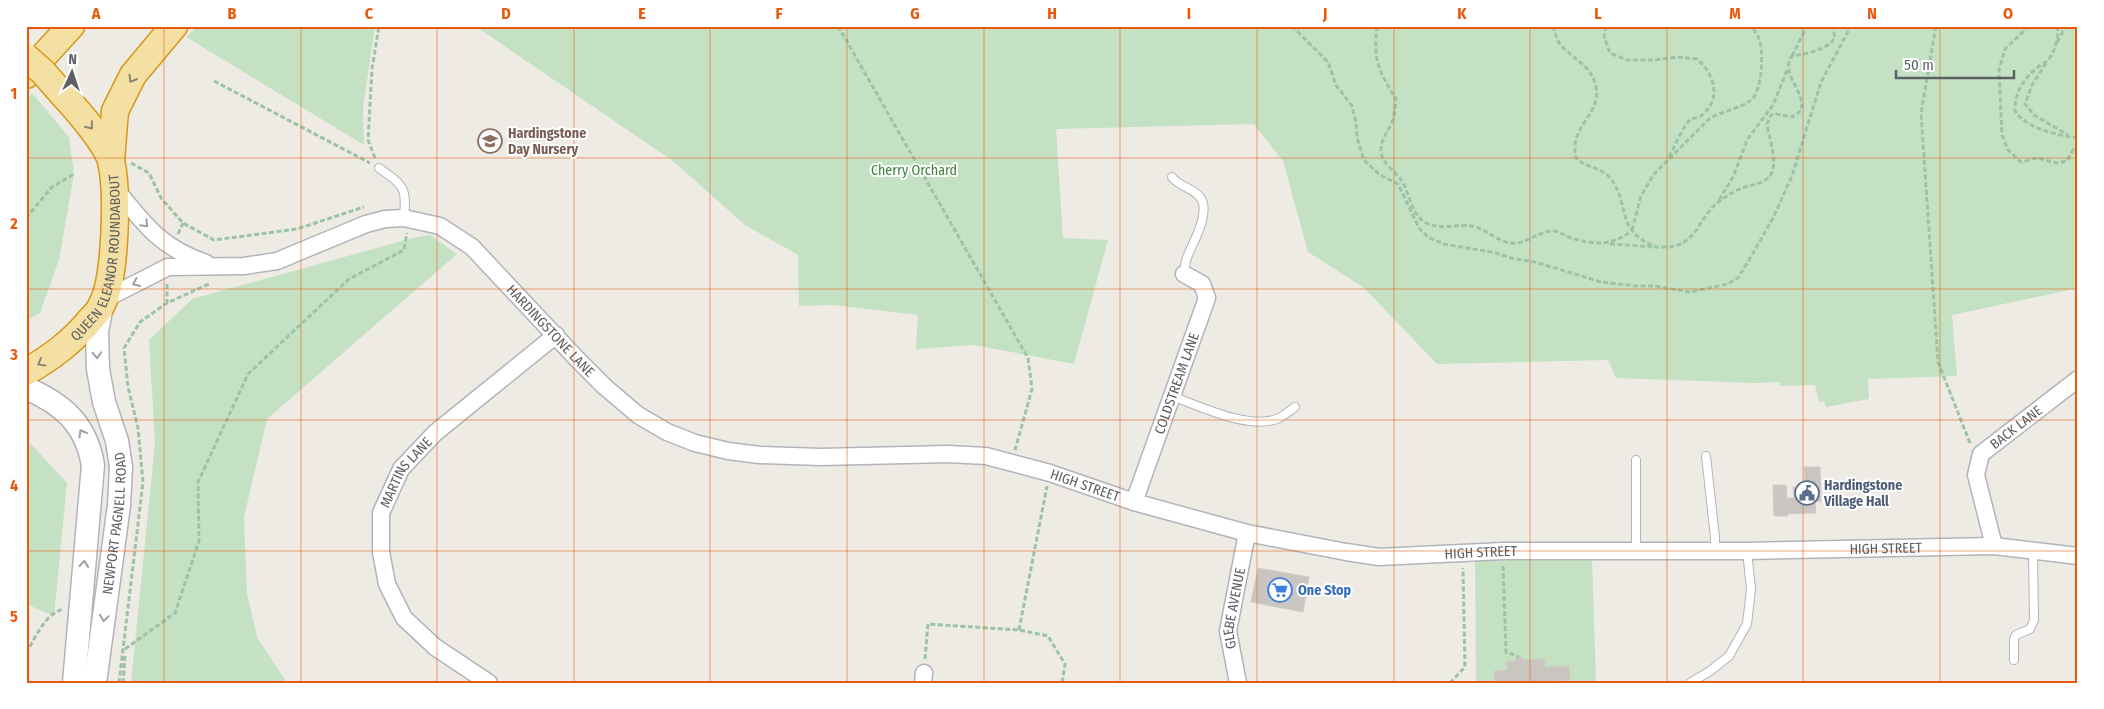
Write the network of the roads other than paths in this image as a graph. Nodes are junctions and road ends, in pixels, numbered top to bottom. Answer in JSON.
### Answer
{"nodes":[{"id":1,"x":71,"y":26,"type":"edge"},
{"id":2,"x":174,"y":26,"type":"edge"},
{"id":3,"x":26,"y":57,"type":"edge"},
{"id":4,"x":26,"y":74,"type":"edge"},
{"id":5,"x":118,"y":160,"type":"junction"},
{"id":6,"x":379,"y":168,"type":"road end"},
{"id":7,"x":1172,"y":177,"type":"dead end"},
{"id":8,"x":113,"y":187,"type":"junction"},
{"id":9,"x":405,"y":225,"type":"junction"},
{"id":10,"x":214,"y":265,"type":"junction"},
{"id":11,"x":1184,"y":274,"type":"joint"},
{"id":12,"x":103,"y":303,"type":"junction"},
{"id":13,"x":556,"y":336,"type":"junction"},
{"id":14,"x":26,"y":372,"type":"edge"},
{"id":15,"x":2078,"y":379,"type":"edge"},
{"id":16,"x":26,"y":388,"type":"edge"},
{"id":17,"x":1172,"y":396,"type":"junction"},
{"id":18,"x":1295,"y":406,"type":"dead end"},
{"id":19,"x":897,"y":455,"type":"joint"},
{"id":20,"x":1706,"y":456,"type":"dead end"},
{"id":21,"x":1636,"y":460,"type":"dead end"},
{"id":22,"x":1134,"y":502,"type":"junction"},
{"id":23,"x":1247,"y":532,"type":"junction"},
{"id":24,"x":1994,"y":546,"type":"junction"},
{"id":25,"x":1636,"y":550,"type":"junction"},
{"id":26,"x":1715,"y":550,"type":"junction"},
{"id":27,"x":2033,"y":550,"type":"junction"},
{"id":28,"x":1748,"y":551,"type":"junction"},
{"id":29,"x":2078,"y":556,"type":"edge"},
{"id":30,"x":2014,"y":660,"type":"dead end"},
{"id":31,"x":74,"y":683,"type":"edge"},
{"id":32,"x":95,"y":683,"type":"edge"},
{"id":33,"x":490,"y":683,"type":"edge"},
{"id":34,"x":1238,"y":683,"type":"edge"},
{"id":35,"x":1690,"y":683,"type":"edge"}],
"edges":[{"from":1,"to":4,"type":"highway"},
{"from":2,"to":5,"type":"highway","one_way":true},
{"from":3,"to":5,"type":"highway","name":"QUEEN ELEANOR ROUNDABOUT","one_way":true,"bridge":true},
{"from":5,"to":8,"type":"highway","name":"QUEEN ELEANOR ROUNDABOUT"},
{"from":6,"to":9,"type":"lane"},
{"from":7,"to":11,"type":"lane"},
{"from":8,"to":10,"type":"street","name":"HARDINGSTONE LANE","one_way":true},
{"from":8,"to":12,"type":"highway","name":"QUEEN ELEANOR ROUNDABOUT"},
{"from":9,"to":10,"type":"street","name":"HARDINGSTONE LANE"},
{"from":9,"to":13,"type":"street","name":"HARDINGSTONE LANE"},
{"from":10,"to":12,"type":"street","name":"HARDINGSTONE LANE","one_way":true},
{"from":11,"to":17,"type":"street","name":"COLDSTREAM LANE"},
{"from":12,"to":14,"type":"highway","name":"QUEEN ELEANOR ROUNDABOUT","one_way":true},
{"from":12,"to":32,"type":"main road","name":"NEWPORT PAGNELL ROAD","one_way":true},
{"from":13,"to":19,"type":"street","name":"HARDINGSTONE LANE"},
{"from":13,"to":33,"type":"street","name":"MARTINS LANE"},
{"from":15,"to":24,"type":"street","name":"BACK LANE"},
{"from":31,"to":16,"type":"main road","name":"NEWPORT PAGNELL ROAD","one_way":true},
{"from":17,"to":18,"type":"lane"},
{"from":17,"to":22,"type":"street","name":"COLDSTREAM LANE"},
{"from":19,"to":22,"type":"street","name":"HIGH STREET"},
{"from":20,"to":26,"type":"lane"},
{"from":21,"to":25,"type":"lane"},
{"from":22,"to":23,"type":"street","name":"HIGH STREET"},
{"from":23,"to":25,"type":"street","name":"HIGH STREET"},
{"from":23,"to":34,"type":"street","name":"GLEBE AVENUE"},
{"from":24,"to":27,"type":"street","name":"HIGH STREET"},
{"from":24,"to":28,"type":"street","name":"HIGH STREET"},
{"from":25,"to":26,"type":"street","name":"HIGH STREET"},
{"from":26,"to":28,"type":"street","name":"HIGH STREET"},
{"from":27,"to":29,"type":"street","name":"HIGH STREET"},
{"from":27,"to":30,"type":"lane"},
{"from":28,"to":35,"type":"lane"}]}
